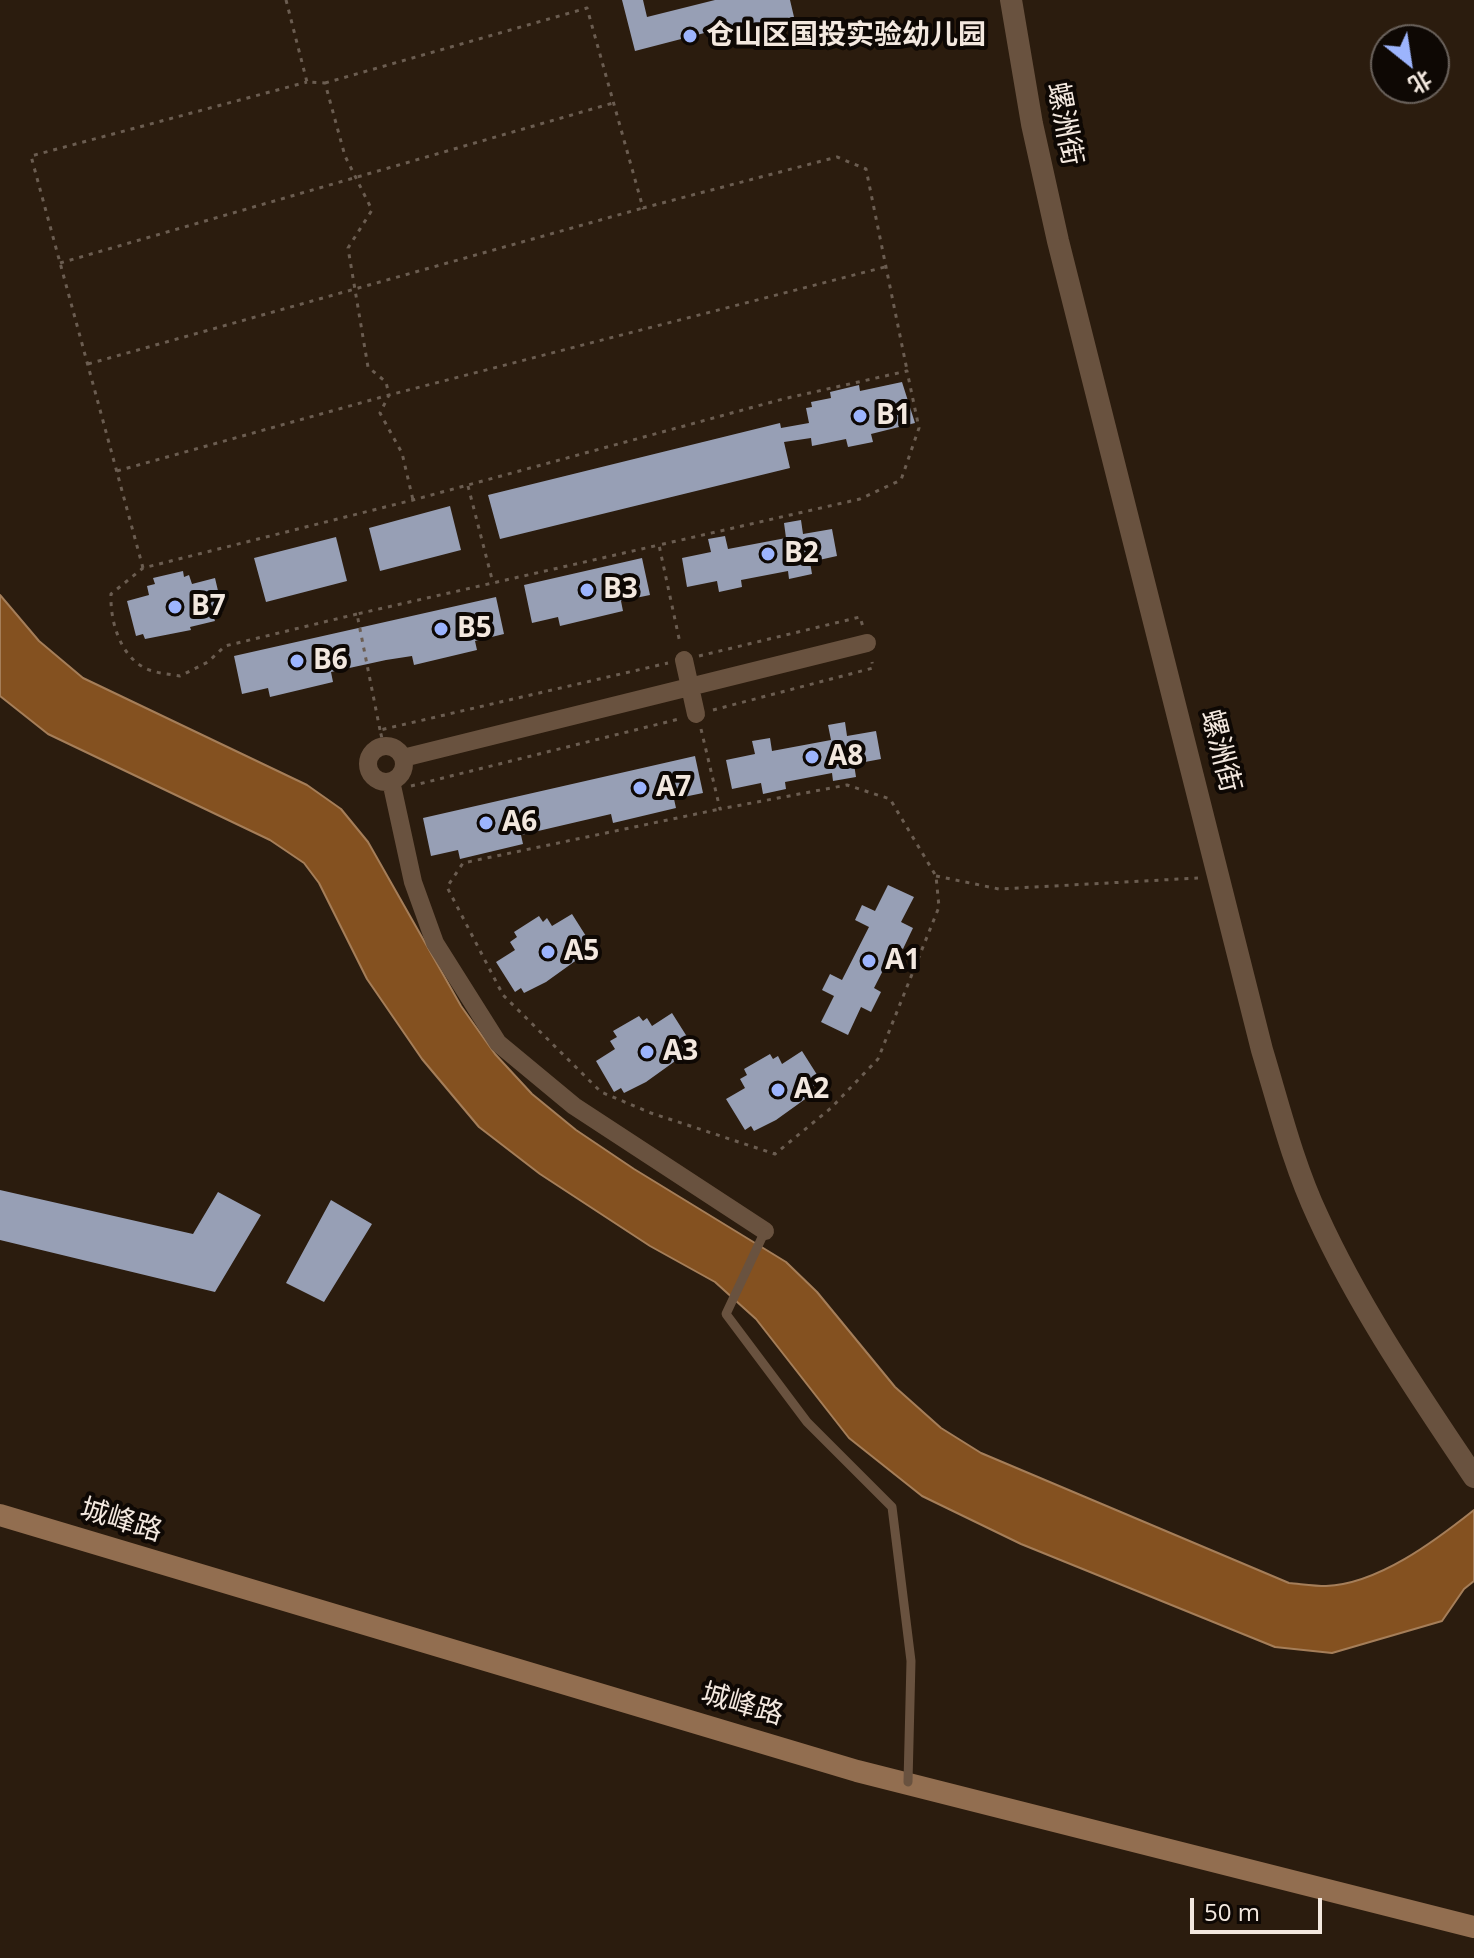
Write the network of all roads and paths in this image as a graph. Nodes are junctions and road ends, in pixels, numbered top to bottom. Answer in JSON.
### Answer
{"nodes":[{"id":1,"x":286,"y":0,"type":"edge"},
{"id":2,"x":1011,"y":0,"type":"edge"},
{"id":3,"x":307,"y":82,"type":"junction"},
{"id":4,"x":325,"y":83,"type":"junction"},
{"id":5,"x":613,"y":103,"type":"junction"},
{"id":6,"x":356,"y":177,"type":"junction"},
{"id":7,"x":643,"y":208,"type":"junction"},
{"id":8,"x":60,"y":263,"type":"junction"},
{"id":9,"x":885,"y":267,"type":"junction"},
{"id":10,"x":354,"y":290,"type":"junction"},
{"id":11,"x":87,"y":364,"type":"junction"},
{"id":12,"x":907,"y":371,"type":"junction"},
{"id":13,"x":389,"y":395,"type":"junction"},
{"id":14,"x":117,"y":471,"type":"junction"},
{"id":15,"x":468,"y":485,"type":"junction"},
{"id":16,"x":413,"y":500,"type":"junction"},
{"id":17,"x":659,"y":545,"type":"junction"},
{"id":18,"x":143,"y":568,"type":"junction"},
{"id":19,"x":493,"y":583,"type":"junction"},
{"id":20,"x":357,"y":614,"type":"junction"},
{"id":21,"x":867,"y":643,"type":"junction"},
{"id":22,"x":684,"y":660,"type":"junction"},
{"id":23,"x":690,"y":687,"type":"junction"},
{"id":24,"x":696,"y":714,"type":"junction"},
{"id":25,"x":382,"y":738,"type":"junction"},
{"id":26,"x":403,"y":758,"type":"junction"},
{"id":27,"x":392,"y":786,"type":"junction"},
{"id":28,"x":720,"y":809,"type":"junction"},
{"id":29,"x":936,"y":876,"type":"junction"},
{"id":30,"x":1220,"y":876,"type":"junction"},
{"id":31,"x":765,"y":1231,"type":"joint"},
{"id":32,"x":1473,"y":1476,"type":"edge"},
{"id":33,"x":0,"y":1515,"type":"edge"},
{"id":34,"x":908,"y":1782,"type":"dead end"},
{"id":35,"x":1474,"y":1927,"type":"edge"}],
"edges":[{"from":1,"to":3,"type":"path"},
{"from":2,"to":30,"type":"street","name":"螺洲街"},
{"from":3,"to":4,"type":"path"},
{"from":3,"to":8,"type":"path"},
{"from":4,"to":5,"type":"path"},
{"from":4,"to":6,"type":"path"},
{"from":5,"to":6,"type":"path"},
{"from":5,"to":7,"type":"path"},
{"from":6,"to":8,"type":"path"},
{"from":6,"to":10,"type":"path"},
{"from":7,"to":9,"type":"path"},
{"from":7,"to":10,"type":"path"},
{"from":8,"to":11,"type":"path"},
{"from":9,"to":12,"type":"path"},
{"from":9,"to":13,"type":"path"},
{"from":10,"to":11,"type":"path"},
{"from":10,"to":13,"type":"path"},
{"from":11,"to":14,"type":"path"},
{"from":12,"to":15,"type":"path"},
{"from":12,"to":17,"type":"path"},
{"from":13,"to":14,"type":"path"},
{"from":13,"to":16,"type":"path"},
{"from":14,"to":18,"type":"path"},
{"from":15,"to":16,"type":"path"},
{"from":15,"to":19,"type":"path"},
{"from":16,"to":18,"type":"path"},
{"from":17,"to":19,"type":"path"},
{"from":17,"to":22,"type":"path"},
{"from":18,"to":20,"type":"path"},
{"from":19,"to":20,"type":"path"},
{"from":20,"to":25,"type":"path"},
{"from":21,"to":22,"type":"path"},
{"from":21,"to":23,"type":"street"},
{"from":21,"to":24,"type":"path"},
{"from":22,"to":23,"type":"street"},
{"from":22,"to":25,"type":"path"},
{"from":23,"to":24,"type":"street"},
{"from":23,"to":26,"type":"street"},
{"from":24,"to":27,"type":"path"},
{"from":24,"to":28,"type":"path"},
{"from":25,"to":26,"type":"street"},
{"from":25,"to":27,"type":"street"},
{"from":26,"to":27,"type":"street"},
{"from":27,"to":31,"type":"street"},
{"from":28,"to":29,"type":"path"},
{"from":28,"to":29,"type":"path"},
{"from":29,"to":30,"type":"path"},
{"from":30,"to":32,"type":"street","name":"螺洲街"},
{"from":31,"to":34,"type":"lane","bridge":true},
{"from":33,"to":35,"type":"main road","name":"城峰路"}]}
